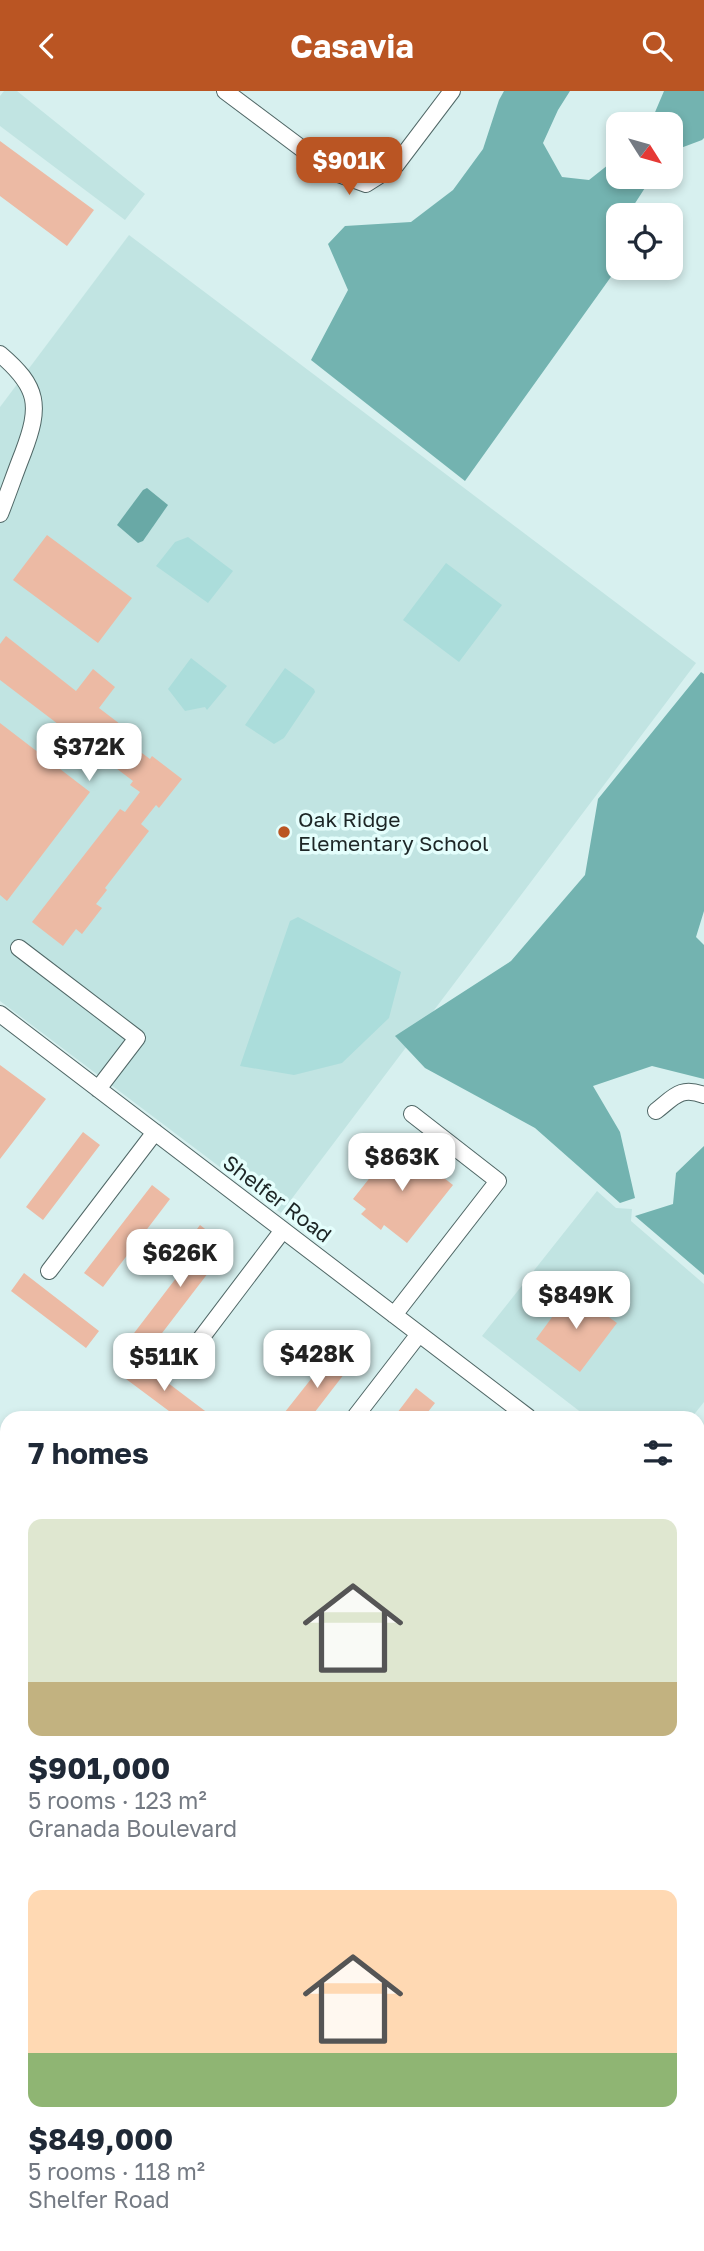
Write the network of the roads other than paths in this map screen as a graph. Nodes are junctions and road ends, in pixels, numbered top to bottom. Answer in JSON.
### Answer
{"nodes":[{"id":1,"x":225,"y":91,"type":"edge"},
{"id":2,"x":452,"y":91,"type":"edge"},
{"id":3,"x":0,"y":354,"type":"edge"},
{"id":4,"x":6,"y":488,"type":"edge"},
{"id":5,"x":0,"y":514,"type":"edge"},
{"id":6,"x":19,"y":948,"type":"dead end"},
{"id":7,"x":0,"y":1014,"type":"edge"},
{"id":8,"x":98,"y":1089,"type":"junction"},
{"id":9,"x":704,"y":1095,"type":"edge"},
{"id":10,"x":656,"y":1111,"type":"dead end"},
{"id":11,"x":412,"y":1114,"type":"dead end"},
{"id":12,"x":155,"y":1132,"type":"junction"},
{"id":13,"x":283,"y":1230,"type":"junction"},
{"id":14,"x":49,"y":1271,"type":"dead end"},
{"id":15,"x":394,"y":1315,"type":"junction"},
{"id":16,"x":419,"y":1334,"type":"junction"},
{"id":17,"x":177,"y":1370,"type":"dead end"},
{"id":18,"x":360,"y":1411,"type":"edge"},
{"id":19,"x":520,"y":1411,"type":"edge"}],
"edges":[{"from":1,"to":2,"type":"street"},
{"from":3,"to":4,"type":"street"},
{"from":4,"to":5,"type":"street"},
{"from":6,"to":8,"type":"street"},
{"from":7,"to":8,"type":"street","name":"Shelfer Road"},
{"from":8,"to":12,"type":"street","name":"Shelfer Road"},
{"from":9,"to":10,"type":"street"},
{"from":11,"to":15,"type":"street"},
{"from":12,"to":13,"type":"street","name":"Shelfer Road"},
{"from":12,"to":14,"type":"street"},
{"from":13,"to":15,"type":"street","name":"Shelfer Road"},
{"from":13,"to":17,"type":"street"},
{"from":15,"to":16,"type":"street","name":"Shelfer Road"},
{"from":16,"to":18,"type":"street"},
{"from":16,"to":19,"type":"street","name":"Shelfer Road"}]}
